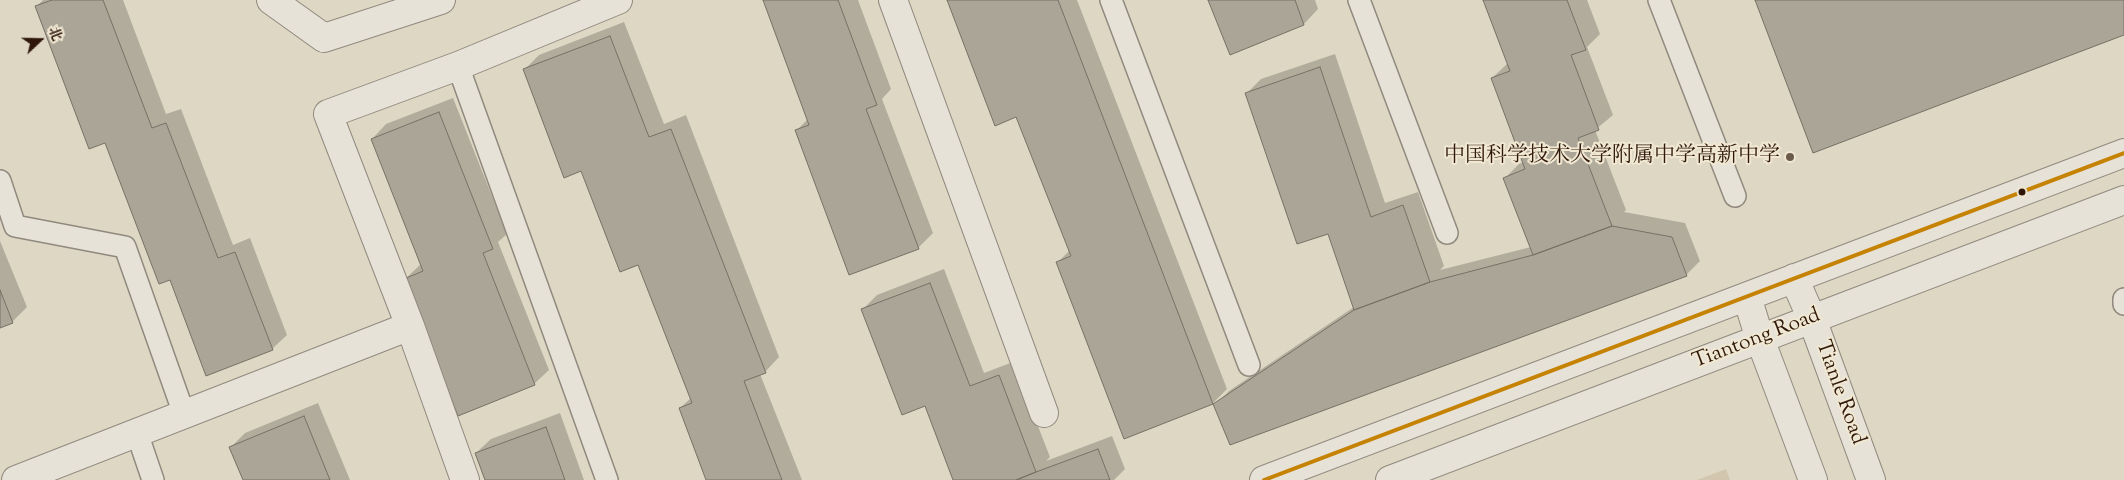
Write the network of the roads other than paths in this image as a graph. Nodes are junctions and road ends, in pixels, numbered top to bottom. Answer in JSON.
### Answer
{"nodes":[{"id":1,"x":271,"y":0,"type":"edge"},
{"id":2,"x":441,"y":0,"type":"edge"},
{"id":3,"x":618,"y":0,"type":"edge"},
{"id":4,"x":893,"y":0,"type":"edge"},
{"id":5,"x":1111,"y":0,"type":"edge"},
{"id":6,"x":1359,"y":0,"type":"edge"},
{"id":7,"x":1660,"y":0,"type":"edge"},
{"id":8,"x":458,"y":66,"type":"junction"},
{"id":9,"x":2124,"y":153,"type":"edge"},
{"id":10,"x":0,"y":181,"type":"edge"},
{"id":11,"x":1735,"y":196,"type":"dead end"},
{"id":12,"x":2124,"y":200,"type":"edge"},
{"id":13,"x":1447,"y":233,"type":"dead end"},
{"id":14,"x":1794,"y":278,"type":"junction"},
{"id":15,"x":1747,"y":297,"type":"junction"},
{"id":16,"x":2124,"y":299,"type":"edge"},
{"id":17,"x":2124,"y":304,"type":"edge"},
{"id":18,"x":1812,"y":319,"type":"junction"},
{"id":19,"x":410,"y":326,"type":"junction"},
{"id":20,"x":1760,"y":339,"type":"junction"},
{"id":21,"x":1249,"y":365,"type":"dead end"},
{"id":22,"x":1044,"y":413,"type":"dead end"},
{"id":23,"x":184,"y":414,"type":"junction"},
{"id":24,"x":137,"y":433,"type":"junction"},
{"id":25,"x":16,"y":480,"type":"edge"},
{"id":26,"x":153,"y":480,"type":"edge"},
{"id":27,"x":465,"y":480,"type":"edge"},
{"id":28,"x":607,"y":480,"type":"edge"},
{"id":29,"x":1264,"y":480,"type":"edge"},
{"id":30,"x":1390,"y":480,"type":"edge"},
{"id":31,"x":1813,"y":480,"type":"edge"},
{"id":32,"x":1871,"y":480,"type":"edge"}],
"edges":[{"from":1,"to":2,"type":"street"},
{"from":3,"to":8,"type":"street"},
{"from":4,"to":22,"type":"street"},
{"from":5,"to":21,"type":"lane"},
{"from":6,"to":13,"type":"lane"},
{"from":7,"to":11,"type":"lane"},
{"from":8,"to":19,"type":"street"},
{"from":8,"to":28,"type":"lane"},
{"from":9,"to":14,"type":"street","name":"Tiantong Road"},
{"from":10,"to":23,"type":"lane"},
{"from":12,"to":18,"type":"street","name":"Tiantong Road"},
{"from":14,"to":15,"type":"street","name":"Tiantong Road"},
{"from":14,"to":18,"type":"street","name":"Tianle Road"},
{"from":15,"to":20,"type":"street"},
{"from":15,"to":29,"type":"street","name":"Tiantong Road"},
{"from":16,"to":17,"type":"lane"},
{"from":18,"to":20,"type":"street","name":"Tiantong Road"},
{"from":18,"to":32,"type":"street","name":"Tianle Road"},
{"from":19,"to":23,"type":"street"},
{"from":19,"to":27,"type":"street"},
{"from":20,"to":30,"type":"street","name":"Tiantong Road"},
{"from":20,"to":31,"type":"street"},
{"from":23,"to":24,"type":"street"},
{"from":24,"to":25,"type":"street"},
{"from":24,"to":26,"type":"lane"}]}
